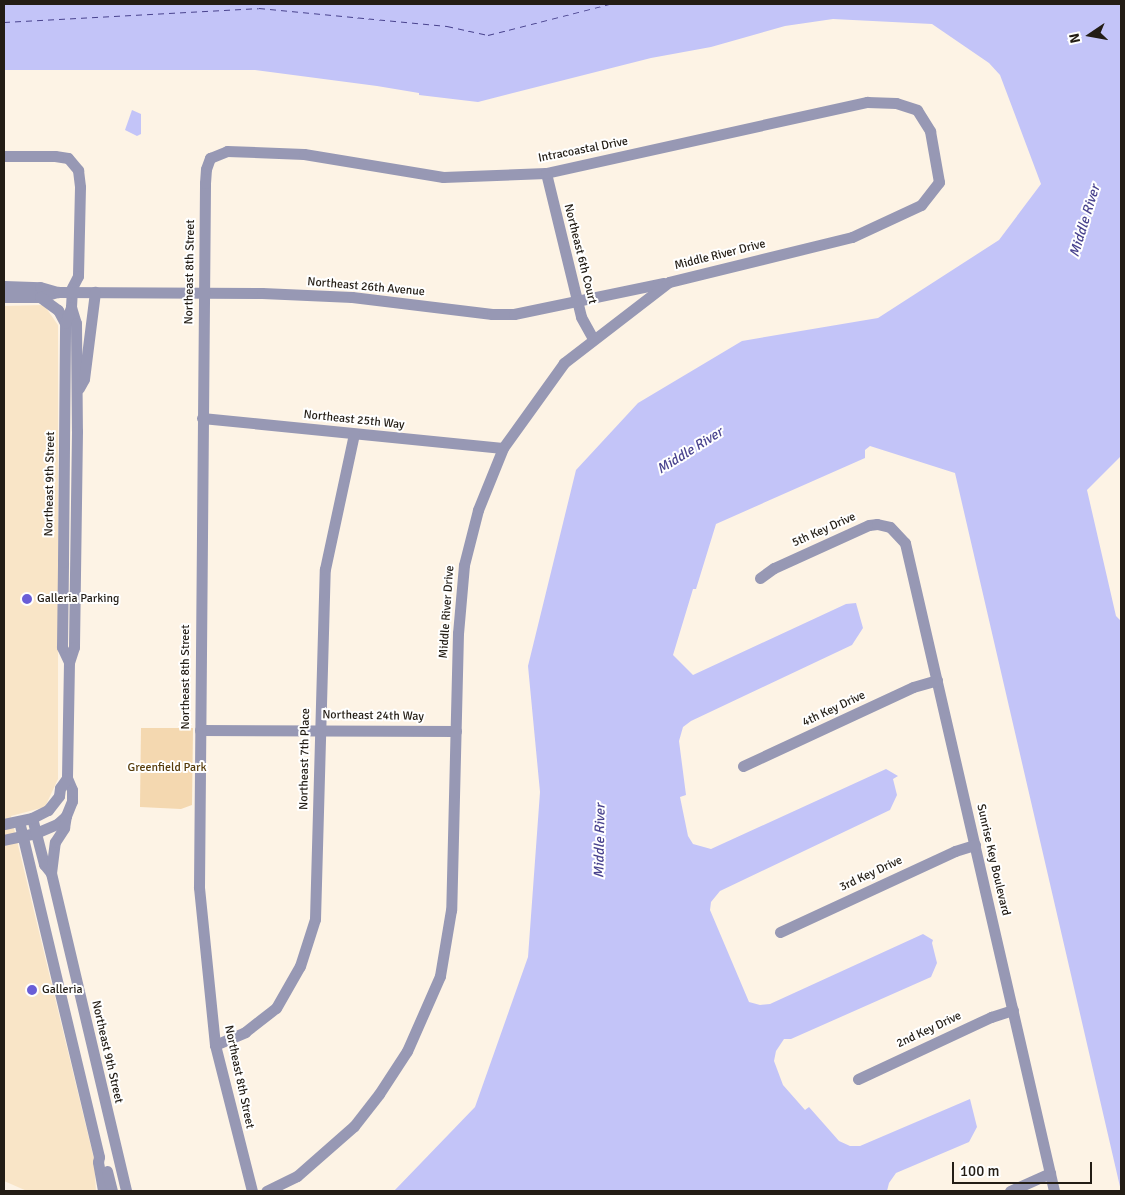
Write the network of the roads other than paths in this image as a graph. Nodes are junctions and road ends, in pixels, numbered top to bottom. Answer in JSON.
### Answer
{"nodes":[{"id":1,"x":933,"y":146,"type":"joint"},
{"id":2,"x":4,"y":156,"type":"edge"},
{"id":3,"x":210,"y":158,"type":"joint"},
{"id":4,"x":546,"y":173,"type":"junction"},
{"id":5,"x":669,"y":282,"type":"junction"},
{"id":6,"x":4,"y":286,"type":"edge"},
{"id":7,"x":58,"y":292,"type":"junction"},
{"id":8,"x":71,"y":292,"type":"junction"},
{"id":9,"x":95,"y":292,"type":"junction"},
{"id":10,"x":204,"y":292,"type":"junction"},
{"id":11,"x":4,"y":297,"type":"edge"},
{"id":12,"x":40,"y":297,"type":"junction"},
{"id":13,"x":577,"y":302,"type":"junction"},
{"id":14,"x":71,"y":307,"type":"junction"},
{"id":15,"x":65,"y":323,"type":"junction"},
{"id":16,"x":593,"y":339,"type":"junction"},
{"id":17,"x":77,"y":391,"type":"junction"},
{"id":18,"x":202,"y":418,"type":"junction"},
{"id":19,"x":354,"y":434,"type":"junction"},
{"id":20,"x":503,"y":448,"type":"junction"},
{"id":21,"x":901,"y":536,"type":"joint"},
{"id":22,"x":760,"y":578,"type":"dead end"},
{"id":23,"x":69,"y":662,"type":"junction"},
{"id":24,"x":937,"y":680,"type":"junction"},
{"id":25,"x":320,"y":729,"type":"junction"},
{"id":26,"x":200,"y":730,"type":"junction"},
{"id":27,"x":456,"y":731,"type":"junction"},
{"id":28,"x":742,"y":766,"type":"dead end"},
{"id":29,"x":67,"y":778,"type":"junction"},
{"id":30,"x":66,"y":816,"type":"junction"},
{"id":31,"x":32,"y":818,"type":"junction"},
{"id":32,"x":20,"y":820,"type":"junction"},
{"id":33,"x":4,"y":824,"type":"edge"},
{"id":34,"x":36,"y":833,"type":"junction"},
{"id":35,"x":23,"y":836,"type":"junction"},
{"id":36,"x":4,"y":840,"type":"edge"},
{"id":37,"x":976,"y":845,"type":"junction"},
{"id":38,"x":51,"y":873,"type":"junction"},
{"id":39,"x":780,"y":932,"type":"dead end"},
{"id":40,"x":1013,"y":1010,"type":"junction"},
{"id":41,"x":215,"y":1045,"type":"junction"},
{"id":42,"x":858,"y":1079,"type":"dead end"},
{"id":43,"x":100,"y":1157,"type":"junction"},
{"id":44,"x":1050,"y":1173,"type":"junction"},
{"id":45,"x":103,"y":1191,"type":"edge"},
{"id":46,"x":112,"y":1191,"type":"edge"},
{"id":47,"x":126,"y":1191,"type":"edge"},
{"id":48,"x":252,"y":1191,"type":"edge"},
{"id":49,"x":266,"y":1191,"type":"edge"},
{"id":50,"x":1010,"y":1191,"type":"edge"},
{"id":51,"x":1054,"y":1191,"type":"edge"}],
"edges":[{"from":1,"to":4,"type":"street","name":"Intracoastal Drive"},
{"from":1,"to":5,"type":"street","name":"Middle River Drive"},
{"from":2,"to":8,"type":"street","name":"Northeast 9th Street"},
{"from":3,"to":4,"type":"street","name":"Intracoastal Drive"},
{"from":3,"to":10,"type":"street","name":"Northeast 8th Street"},
{"from":4,"to":13,"type":"street","name":"Northeast 6th Court"},
{"from":5,"to":13,"type":"street","name":"Northeast 26th Avenue"},
{"from":5,"to":16,"type":"street","name":"Middle River Drive"},
{"from":6,"to":7,"type":"street","name":"Northeast 26th Avenue"},
{"from":7,"to":8,"type":"street","name":"Northeast 26th Avenue"},
{"from":7,"to":12,"type":"street","name":"Northeast 26th Avenue"},
{"from":8,"to":9,"type":"street","name":"Northeast 26th Avenue"},
{"from":8,"to":14,"type":"street","name":"Northeast 9th Street"},
{"from":9,"to":10,"type":"street","name":"Northeast 26th Avenue"},
{"from":9,"to":17,"type":"street","name":"Northeast 9th Street"},
{"from":10,"to":13,"type":"street","name":"Northeast 26th Avenue"},
{"from":10,"to":18,"type":"street","name":"Northeast 8th Street"},
{"from":11,"to":12,"type":"street","name":"Northeast 26th Avenue"},
{"from":12,"to":15,"type":"street"},
{"from":13,"to":16,"type":"street","name":"Northeast 6th Court"},
{"from":14,"to":15,"type":"street","name":"Northeast 9th Street"},
{"from":14,"to":17,"type":"street","name":"Northeast 9th Street"},
{"from":15,"to":23,"type":"street","name":"Northeast 9th Street"},
{"from":16,"to":20,"type":"street","name":"Middle River Drive"},
{"from":17,"to":23,"type":"street","name":"Northeast 9th Street"},
{"from":18,"to":19,"type":"street","name":"Northeast 25th Way"},
{"from":18,"to":26,"type":"street","name":"Northeast 8th Street"},
{"from":19,"to":20,"type":"street","name":"Northeast 25th Way"},
{"from":19,"to":25,"type":"street","name":"Northeast 7th Place"},
{"from":20,"to":27,"type":"street","name":"Middle River Drive"},
{"from":21,"to":22,"type":"street","name":"5th Key Drive"},
{"from":21,"to":24,"type":"street","name":"Sunrise Key Boulevard"},
{"from":23,"to":29,"type":"street","name":"Northeast 9th Street"},
{"from":24,"to":28,"type":"street","name":"4th Key Drive"},
{"from":24,"to":37,"type":"street","name":"Sunrise Key Boulevard"},
{"from":25,"to":26,"type":"street","name":"Northeast 24th Way"},
{"from":25,"to":27,"type":"street","name":"Northeast 24th Way"},
{"from":25,"to":41,"type":"street","name":"Northeast 7th Place"},
{"from":26,"to":41,"type":"street","name":"Northeast 8th Street"},
{"from":27,"to":49,"type":"street","name":"Middle River Drive"},
{"from":29,"to":30,"type":"street","name":"Northeast 9th Street"},
{"from":29,"to":31,"type":"street","name":"Northeast 9th Street"},
{"from":30,"to":34,"type":"street"},
{"from":30,"to":38,"type":"street","name":"Northeast 9th Street"},
{"from":31,"to":32,"type":"street","name":"Northeast 9th Street"},
{"from":31,"to":34,"type":"street","name":"Northeast 9th Street"},
{"from":32,"to":33,"type":"street","name":"Northeast 9th Street"},
{"from":32,"to":35,"type":"street"},
{"from":34,"to":35,"type":"street"},
{"from":34,"to":38,"type":"street","name":"Northeast 9th Street"},
{"from":35,"to":36,"type":"street"},
{"from":35,"to":43,"type":"street"},
{"from":37,"to":39,"type":"street","name":"3rd Key Drive"},
{"from":37,"to":40,"type":"street","name":"Sunrise Key Boulevard"},
{"from":38,"to":47,"type":"street","name":"Northeast 9th Street"},
{"from":40,"to":42,"type":"street","name":"2nd Key Drive"},
{"from":40,"to":44,"type":"street","name":"Sunrise Key Boulevard"},
{"from":41,"to":48,"type":"street","name":"Northeast 8th Street"},
{"from":43,"to":45,"type":"street"},
{"from":43,"to":46,"type":"street"},
{"from":44,"to":50,"type":"street"},
{"from":44,"to":51,"type":"street","name":"Sunrise Key Boulevard"}]}
